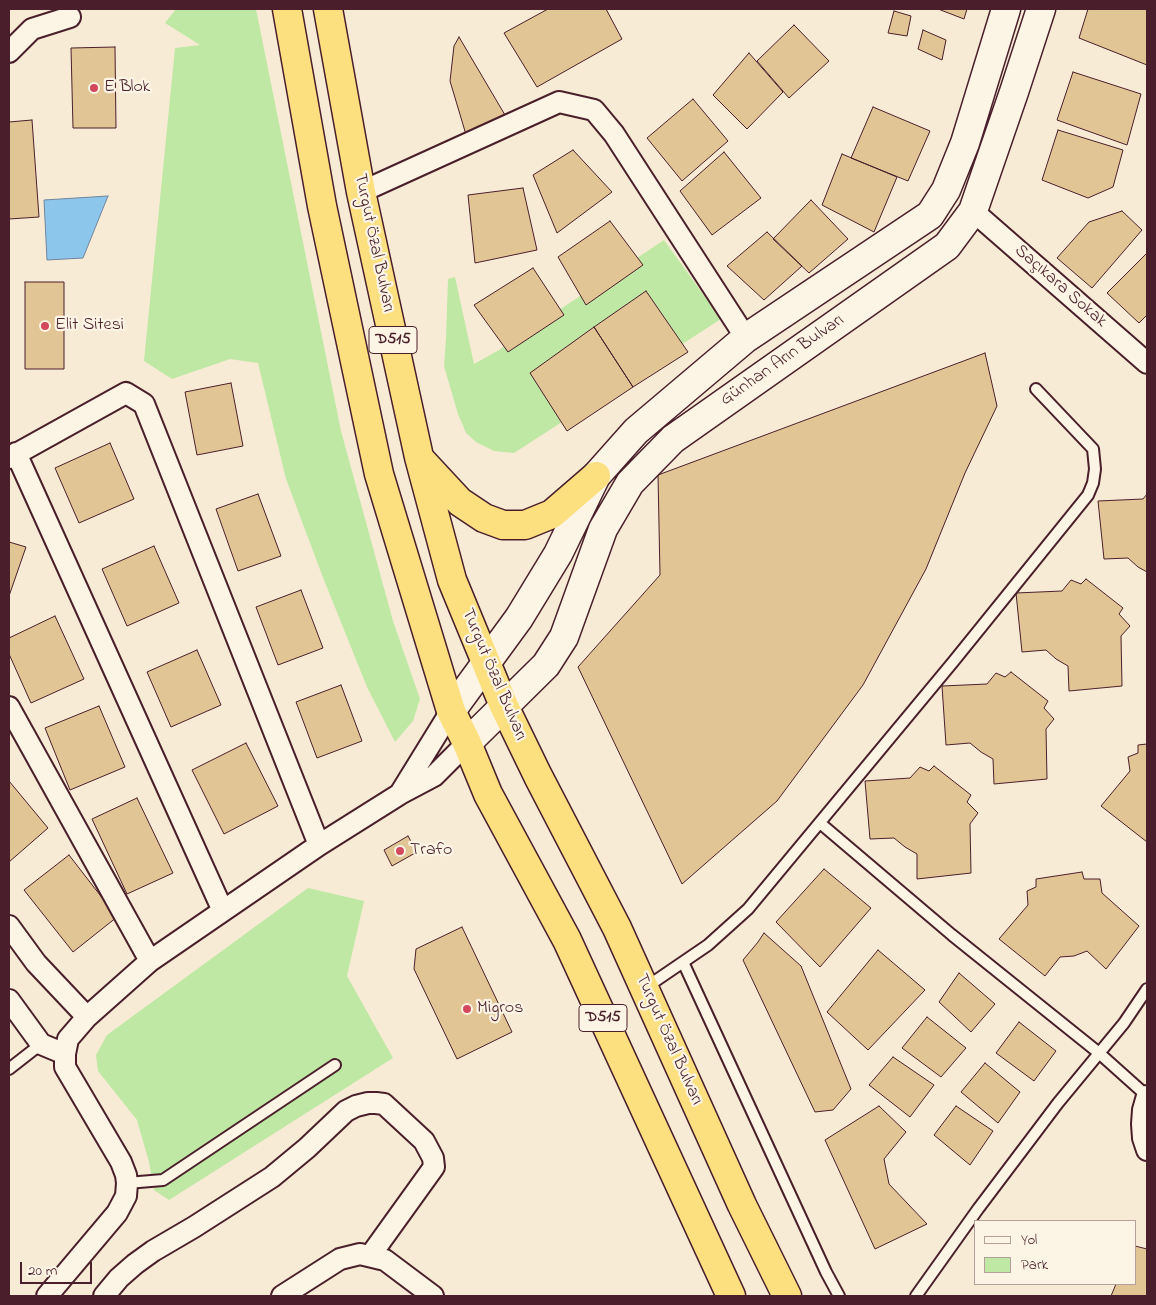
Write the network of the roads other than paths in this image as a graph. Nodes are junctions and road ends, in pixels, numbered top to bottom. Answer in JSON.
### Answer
{"nodes":[{"id":1,"x":288,"y":9,"type":"edge"},
{"id":2,"x":328,"y":9,"type":"edge"},
{"id":3,"x":1006,"y":9,"type":"edge"},
{"id":4,"x":1041,"y":9,"type":"edge"},
{"id":5,"x":70,"y":17,"type":"dead end"},
{"id":6,"x":9,"y":52,"type":"edge"},
{"id":7,"x":361,"y":192,"type":"junction"},
{"id":8,"x":973,"y":211,"type":"junction"},
{"id":9,"x":746,"y":338,"type":"junction"},
{"id":10,"x":1147,"y":363,"type":"edge"},
{"id":11,"x":1036,"y":389,"type":"dead end"},
{"id":12,"x":12,"y":456,"type":"edge"},
{"id":13,"x":419,"y":457,"type":"junction"},
{"id":14,"x":596,"y":476,"type":"junction"},
{"id":15,"x":486,"y":663,"type":"junction"},
{"id":16,"x":504,"y":706,"type":"junction"},
{"id":17,"x":9,"y":707,"type":"edge"},
{"id":18,"x":451,"y":711,"type":"junction"},
{"id":19,"x":467,"y":743,"type":"junction"},
{"id":20,"x":400,"y":794,"type":"junction"},
{"id":21,"x":820,"y":823,"type":"junction"},
{"id":22,"x":319,"y":845,"type":"junction"},
{"id":23,"x":223,"y":910,"type":"junction"},
{"id":24,"x":9,"y":926,"type":"edge"},
{"id":25,"x":150,"y":961,"type":"junction"},
{"id":26,"x":683,"y":962,"type":"junction"},
{"id":27,"x":644,"y":988,"type":"junction"},
{"id":28,"x":1147,"y":989,"type":"edge"},
{"id":29,"x":9,"y":1000,"type":"edge"},
{"id":30,"x":87,"y":1017,"type":"junction"},
{"id":31,"x":41,"y":1044,"type":"junction"},
{"id":32,"x":1099,"y":1053,"type":"junction"},
{"id":33,"x":65,"y":1054,"type":"junction"},
{"id":34,"x":335,"y":1065,"type":"dead end"},
{"id":35,"x":9,"y":1069,"type":"edge"},
{"id":36,"x":1147,"y":1096,"type":"edge"},
{"id":37,"x":1147,"y":1150,"type":"edge"},
{"id":38,"x":128,"y":1183,"type":"junction"},
{"id":39,"x":370,"y":1256,"type":"junction"},
{"id":40,"x":47,"y":1296,"type":"edge"},
{"id":41,"x":104,"y":1296,"type":"edge"},
{"id":42,"x":282,"y":1296,"type":"edge"},
{"id":43,"x":433,"y":1296,"type":"edge"},
{"id":44,"x":731,"y":1296,"type":"edge"},
{"id":45,"x":787,"y":1296,"type":"edge"},
{"id":46,"x":839,"y":1296,"type":"edge"},
{"id":47,"x":916,"y":1296,"type":"edge"}],
"edges":[{"from":1,"to":18,"type":"highway","number":"D515"},
{"from":2,"to":7,"type":"highway","name":"Turgut Özal Bulvarı","number":"D515"},
{"from":3,"to":9,"type":"main road","name":"Günhan Arın Bulvarı"},
{"from":4,"to":8,"type":"main road","name":"Günhan Arın Bulvarı"},
{"from":5,"to":6,"type":"street"},
{"from":7,"to":9,"type":"street"},
{"from":7,"to":13,"type":"highway","name":"Turgut Özal Bulvarı","number":"D515"},
{"from":8,"to":10,"type":"street","name":"Saçıkara Sokak"},
{"from":8,"to":16,"type":"main road","name":"Günhan Arın Bulvarı"},
{"from":9,"to":14,"type":"main road","name":"Günhan Arın Bulvarı"},
{"from":11,"to":21,"type":"lane"},
{"from":12,"to":22,"type":"street"},
{"from":12,"to":23,"type":"street"},
{"from":13,"to":14,"type":"highway"},
{"from":13,"to":15,"type":"highway","name":"Turgut Özal Bulvarı","number":"D515"},
{"from":14,"to":15,"type":"main road","name":"Günhan Arın Bulvarı"},
{"from":15,"to":16,"type":"highway","name":"Turgut Özal Bulvarı","number":"D515"},
{"from":15,"to":18,"type":"main road","name":"Günhan Arın Bulvarı"},
{"from":16,"to":19,"type":"main road","name":"Günhan Arın Bulvarı"},
{"from":16,"to":27,"type":"highway","name":"Turgut Özal Bulvarı","number":"D515"},
{"from":17,"to":25,"type":"street"},
{"from":18,"to":19,"type":"highway","number":"D515"},
{"from":18,"to":20,"type":"street"},
{"from":19,"to":20,"type":"street"},
{"from":19,"to":44,"type":"highway","number":"D515"},
{"from":20,"to":22,"type":"street"},
{"from":21,"to":26,"type":"lane"},
{"from":21,"to":32,"type":"lane"},
{"from":22,"to":23,"type":"street"},
{"from":23,"to":25,"type":"street"},
{"from":24,"to":30,"type":"street"},
{"from":25,"to":30,"type":"street"},
{"from":26,"to":27,"type":"lane"},
{"from":26,"to":46,"type":"lane"},
{"from":27,"to":45,"type":"highway","name":"Turgut Özal Bulvarı","number":"D515"},
{"from":28,"to":32,"type":"lane"},
{"from":29,"to":31,"type":"street"},
{"from":30,"to":33,"type":"street"},
{"from":31,"to":33,"type":"street"},
{"from":31,"to":35,"type":"lane"},
{"from":32,"to":36,"type":"lane"},
{"from":32,"to":47,"type":"lane"},
{"from":33,"to":38,"type":"street"},
{"from":34,"to":38,"type":"lane"},
{"from":36,"to":37,"type":"street"},
{"from":38,"to":40,"type":"street"},
{"from":39,"to":41,"type":"street"},
{"from":39,"to":42,"type":"street"},
{"from":39,"to":43,"type":"street"}]}
